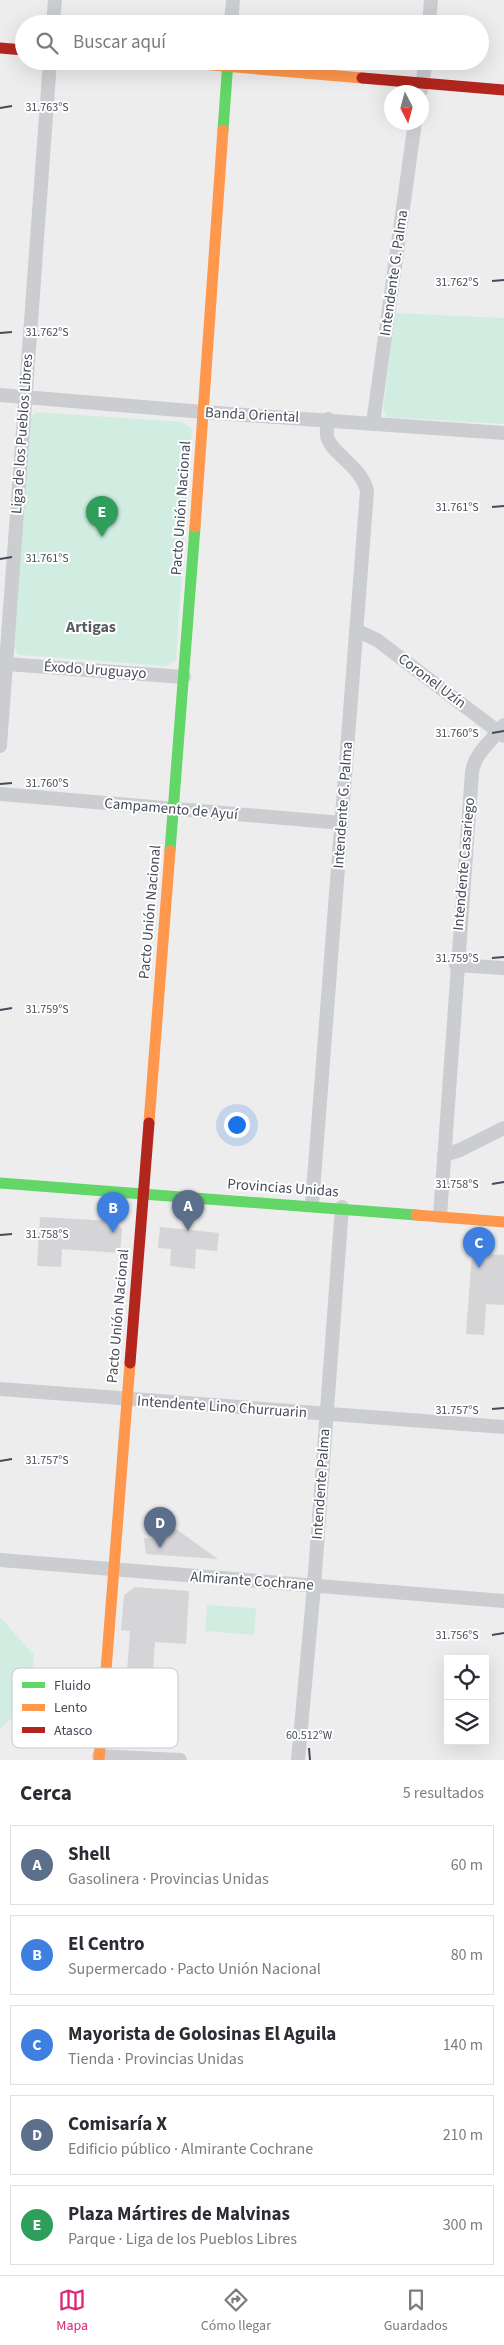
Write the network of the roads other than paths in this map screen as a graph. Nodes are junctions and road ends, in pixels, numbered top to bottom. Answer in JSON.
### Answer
{"nodes":[{"id":1,"x":56,"y":0,"type":"edge"},
{"id":2,"x":233,"y":0,"type":"edge"},
{"id":3,"x":431,"y":0,"type":"edge"},
{"id":4,"x":54,"y":15,"type":"edge"},
{"id":5,"x":232,"y":15,"type":"edge"},
{"id":6,"x":430,"y":15,"type":"edge"},
{"id":7,"x":0,"y":48,"type":"edge"},
{"id":8,"x":15,"y":49,"type":"edge"},
{"id":9,"x":49,"y":70,"type":"edge"},
{"id":10,"x":227,"y":70,"type":"edge"},
{"id":11,"x":276,"y":70,"type":"edge"},
{"id":12,"x":425,"y":70,"type":"edge"},
{"id":13,"x":398,"y":85,"type":"edge"},
{"id":14,"x":422,"y":85,"type":"edge"},
{"id":15,"x":429,"y":88,"type":"edge"},
{"id":16,"x":504,"y":90,"type":"edge"},
{"id":17,"x":414,"y":130,"type":"edge"},
{"id":18,"x":0,"y":395,"type":"edge"},
{"id":19,"x":24,"y":397,"type":"junction"},
{"id":20,"x":204,"y":412,"type":"junction"},
{"id":21,"x":328,"y":419,"type":"junction"},
{"id":22,"x":373,"y":423,"type":"junction"},
{"id":23,"x":504,"y":433,"type":"edge"},
{"id":24,"x":356,"y":630,"type":"junction"},
{"id":25,"x":6,"y":664,"type":"junction"},
{"id":26,"x":184,"y":677,"type":"junction"},
{"id":27,"x":502,"y":731,"type":"edge"},
{"id":28,"x":0,"y":746,"type":"edge"},
{"id":29,"x":0,"y":794,"type":"edge"},
{"id":30,"x":173,"y":810,"type":"junction"},
{"id":31,"x":342,"y":823,"type":"junction"},
{"id":32,"x":456,"y":965,"type":"junction"},
{"id":33,"x":504,"y":968,"type":"edge"},
{"id":34,"x":504,"y":1128,"type":"edge"},
{"id":35,"x":444,"y":1155,"type":"junction"},
{"id":36,"x":0,"y":1182,"type":"edge"},
{"id":37,"x":142,"y":1193,"type":"junction"},
{"id":38,"x":312,"y":1205,"type":"junction"},
{"id":39,"x":342,"y":1207,"type":"junction"},
{"id":40,"x":440,"y":1216,"type":"junction"},
{"id":41,"x":504,"y":1222,"type":"edge"},
{"id":42,"x":0,"y":1389,"type":"edge"},
{"id":43,"x":126,"y":1399,"type":"junction"},
{"id":44,"x":326,"y":1414,"type":"junction"},
{"id":45,"x":504,"y":1427,"type":"edge"},
{"id":46,"x":0,"y":1560,"type":"edge"},
{"id":47,"x":114,"y":1571,"type":"junction"},
{"id":48,"x":314,"y":1586,"type":"junction"},
{"id":49,"x":504,"y":1601,"type":"edge"},
{"id":50,"x":106,"y":1668,"type":"edge"},
{"id":51,"x":99,"y":1758,"type":"edge"},
{"id":52,"x":180,"y":1760,"type":"edge"},
{"id":53,"x":298,"y":1760,"type":"edge"}],
"edges":[{"from":1,"to":4,"type":"street"},
{"from":2,"to":5,"type":"street"},
{"from":3,"to":6,"type":"street"},
{"from":7,"to":8,"type":"street"},
{"from":9,"to":19,"type":"street","name":"Liga de los Pueblos Libres"},
{"from":10,"to":20,"type":"street","name":"Pacto Unión Nacional"},
{"from":11,"to":13,"type":"street"},
{"from":12,"to":14,"type":"street"},
{"from":15,"to":16,"type":"street"},
{"from":17,"to":22,"type":"street","name":"Intendente G. Palma"},
{"from":18,"to":19,"type":"street","name":"Banda Oriental"},
{"from":19,"to":20,"type":"street","name":"Banda Oriental"},
{"from":19,"to":25,"type":"street","name":"Liga de los Pueblos Libres"},
{"from":20,"to":21,"type":"street","name":"Banda Oriental"},
{"from":20,"to":26,"type":"street","name":"Pacto Unión Nacional"},
{"from":21,"to":22,"type":"street","name":"Banda Oriental"},
{"from":21,"to":24,"type":"street","name":"Intendente G. Palma"},
{"from":22,"to":23,"type":"street","name":"Banda Oriental"},
{"from":24,"to":27,"type":"street","name":"Coronel Uzín"},
{"from":24,"to":31,"type":"street","name":"Intendente G. Palma"},
{"from":25,"to":26,"type":"street","name":"Éxodo Uruguayo"},
{"from":25,"to":28,"type":"street","name":"Liga de los Pueblos Libres"},
{"from":26,"to":30,"type":"street","name":"Pacto Unión Nacional"},
{"from":27,"to":32,"type":"street","name":"Intendente Casariego"},
{"from":29,"to":30,"type":"street","name":"Campamento de Ayuí"},
{"from":30,"to":31,"type":"street","name":"Campamento de Ayuí"},
{"from":30,"to":37,"type":"street","name":"Pacto Unión Nacional"},
{"from":31,"to":38,"type":"street","name":"Intendente G. Palma"},
{"from":32,"to":33,"type":"street"},
{"from":32,"to":35,"type":"street","name":"Intendente Casariego"},
{"from":34,"to":35,"type":"street"},
{"from":35,"to":40,"type":"street"},
{"from":36,"to":37,"type":"street","name":"Provincias Unidas"},
{"from":37,"to":38,"type":"street","name":"Provincias Unidas"},
{"from":37,"to":43,"type":"street","name":"Pacto Unión Nacional"},
{"from":38,"to":39,"type":"street","name":"Provincias Unidas"},
{"from":39,"to":40,"type":"street","name":"Provincias Unidas"},
{"from":39,"to":44,"type":"street","name":"Intendente Palma"},
{"from":40,"to":41,"type":"street","name":"Provincias Unidas"},
{"from":42,"to":43,"type":"street","name":"Intendente Lino Churruarin"},
{"from":43,"to":44,"type":"street","name":"Intendente Lino Churruarin"},
{"from":43,"to":47,"type":"street","name":"Pacto Unión Nacional"},
{"from":44,"to":45,"type":"street","name":"Intendente Lino Churruarin"},
{"from":44,"to":48,"type":"street","name":"Intendente Palma"},
{"from":46,"to":47,"type":"street","name":"Almirante Cochrane"},
{"from":47,"to":48,"type":"street","name":"Almirante Cochrane"},
{"from":47,"to":50,"type":"street","name":"Pacto Unión Nacional"},
{"from":48,"to":49,"type":"street","name":"Almirante Cochrane"},
{"from":48,"to":53,"type":"street","name":"Intendente Palma"},
{"from":51,"to":52,"type":"street"}]}
